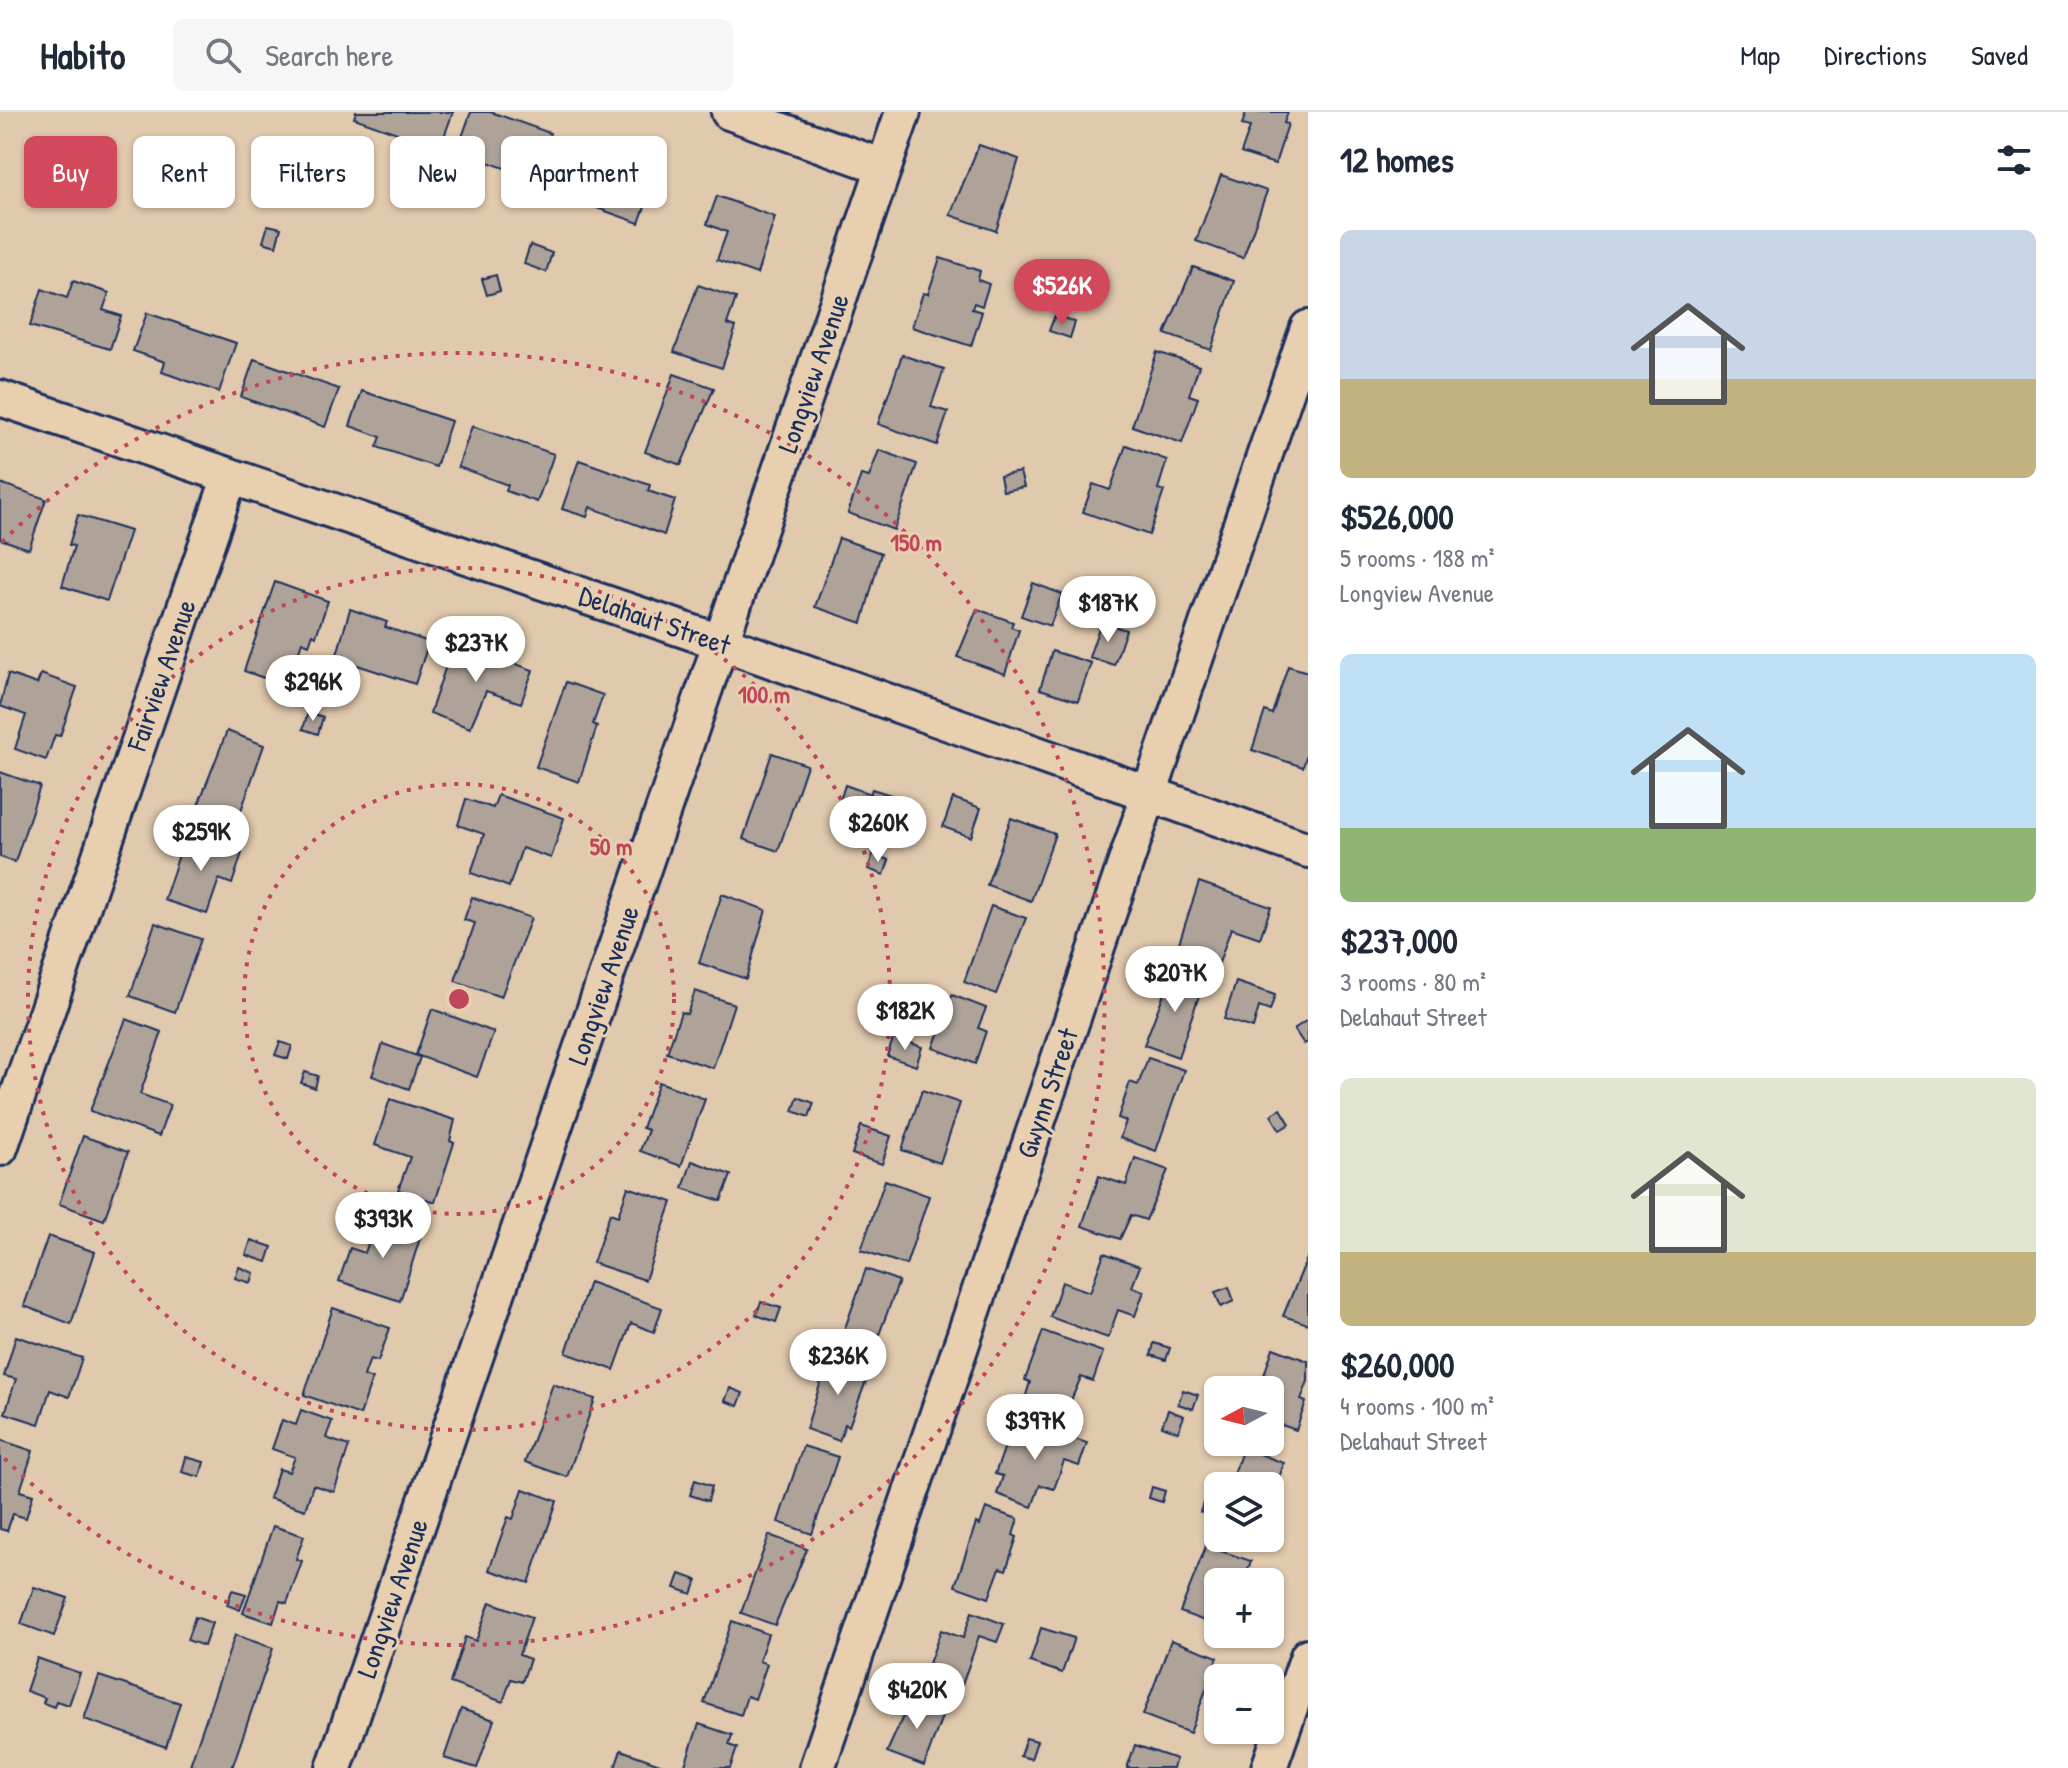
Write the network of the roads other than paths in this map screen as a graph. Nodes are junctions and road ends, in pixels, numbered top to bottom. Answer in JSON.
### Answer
{"nodes":[{"id":1,"x":729,"y":112,"type":"edge"},
{"id":2,"x":903,"y":112,"type":"edge"},
{"id":3,"x":884,"y":167,"type":"junction"},
{"id":4,"x":1308,"y":328,"type":"edge"},
{"id":5,"x":0,"y":398,"type":"edge"},
{"id":6,"x":230,"y":476,"type":"junction"},
{"id":7,"x":720,"y":642,"type":"junction"},
{"id":8,"x":1149,"y":795,"type":"junction"},
{"id":9,"x":1308,"y":850,"type":"edge"},
{"id":10,"x":0,"y":1148,"type":"edge"},
{"id":11,"x":1308,"y":1656,"type":"edge"},
{"id":12,"x":334,"y":1768,"type":"edge"},
{"id":13,"x":817,"y":1768,"type":"edge"},
{"id":14,"x":1269,"y":1768,"type":"edge"}],
"edges":[{"from":1,"to":3,"type":"street"},
{"from":2,"to":3,"type":"street","name":"Longview Avenue"},
{"from":3,"to":7,"type":"street","name":"Longview Avenue"},
{"from":4,"to":8,"type":"street","name":"Gwynn Street"},
{"from":5,"to":6,"type":"street","name":"Delahaut Street"},
{"from":6,"to":7,"type":"street","name":"Delahaut Street"},
{"from":6,"to":10,"type":"street","name":"Fairview Avenue"},
{"from":7,"to":8,"type":"street","name":"Delahaut Street"},
{"from":7,"to":12,"type":"street","name":"Longview Avenue"},
{"from":8,"to":9,"type":"street","name":"Delahaut Street"},
{"from":8,"to":13,"type":"street","name":"Gwynn Street"},
{"from":11,"to":14,"type":"street"}]}
